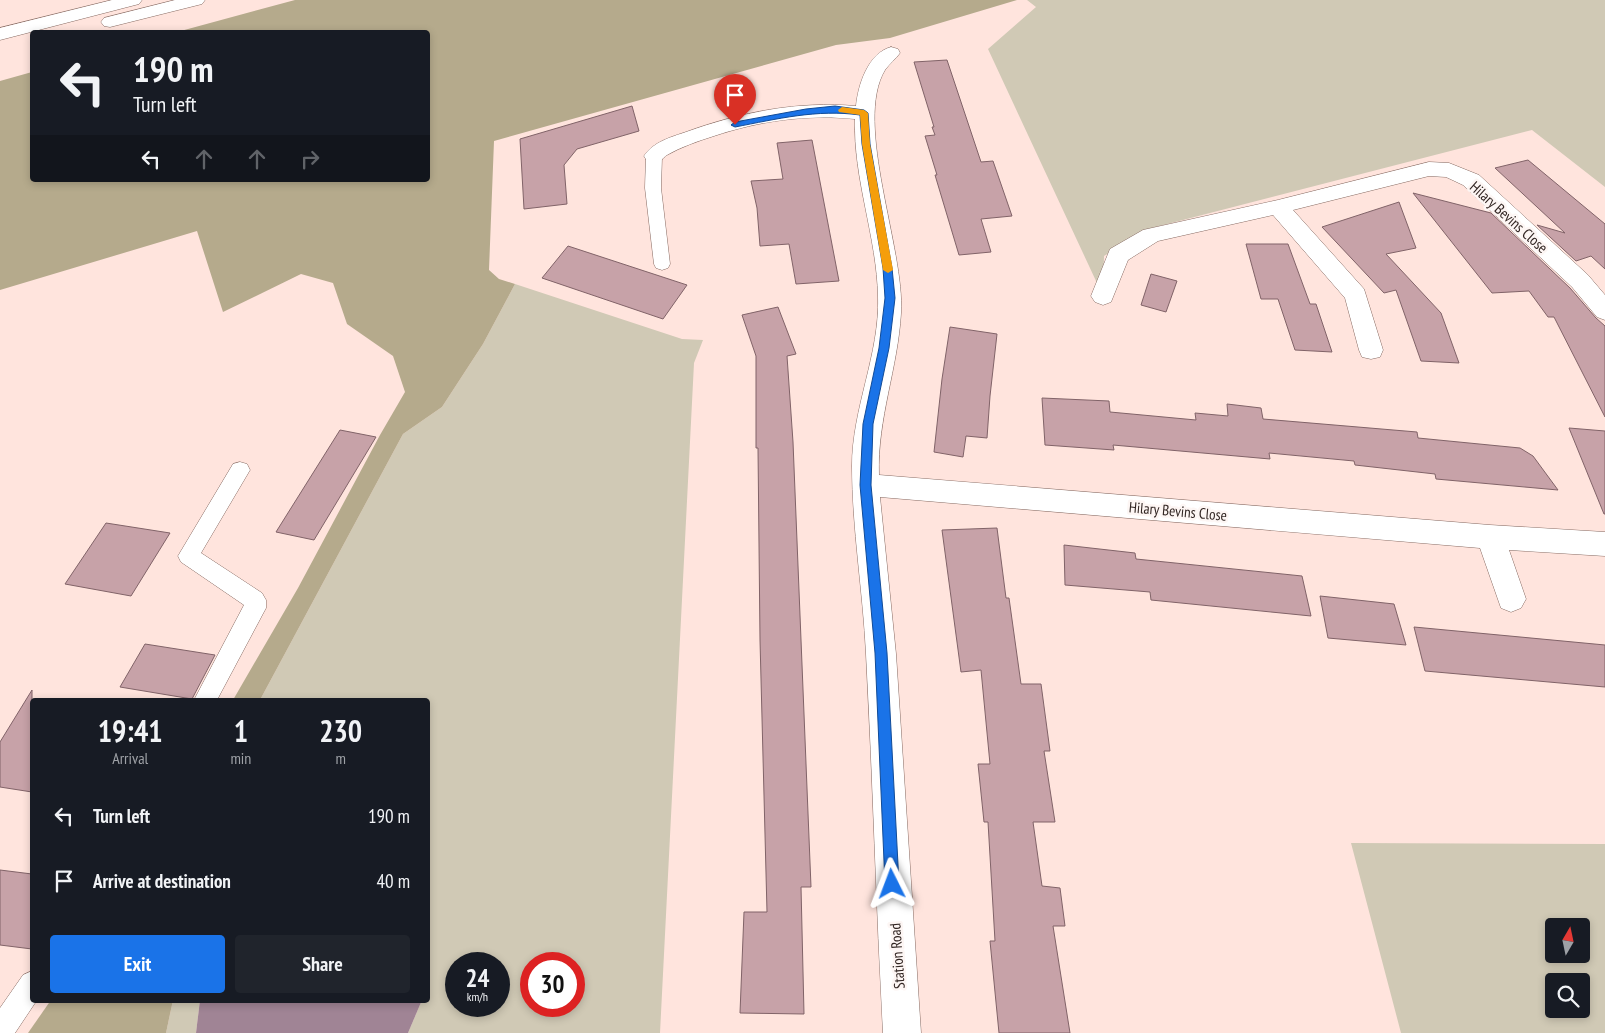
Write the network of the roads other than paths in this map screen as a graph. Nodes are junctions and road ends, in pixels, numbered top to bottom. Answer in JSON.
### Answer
{"nodes":[{"id":1,"x":132,"y":0,"type":"edge"},
{"id":2,"x":196,"y":0,"type":"edge"},
{"id":3,"x":79,"y":30,"type":"edge"},
{"id":4,"x":0,"y":34,"type":"edge"},
{"id":5,"x":30,"y":43,"type":"edge"},
{"id":6,"x":0,"y":51,"type":"edge"},
{"id":7,"x":891,"y":53,"type":"dead end"},
{"id":8,"x":864,"y":113,"type":"junction"},
{"id":9,"x":654,"y":156,"type":"joint"},
{"id":10,"x":1278,"y":207,"type":"junction"},
{"id":11,"x":662,"y":264,"type":"dead end"},
{"id":12,"x":1103,"y":296,"type":"dead end"},
{"id":13,"x":1605,"y":311,"type":"edge"},
{"id":14,"x":1371,"y":350,"type":"dead end"},
{"id":15,"x":240,"y":470,"type":"dead end"},
{"id":16,"x":866,"y":485,"type":"junction"},
{"id":17,"x":1490,"y":537,"type":"junction"},
{"id":18,"x":1605,"y":544,"type":"edge"},
{"id":19,"x":1511,"y":598,"type":"dead end"},
{"id":20,"x":206,"y":698,"type":"edge"},
{"id":21,"x":30,"y":987,"type":"edge"},
{"id":22,"x":0,"y":1032,"type":"edge"},
{"id":23,"x":902,"y":1033,"type":"edge"}],
"edges":[{"from":1,"to":4,"type":"street"},
{"from":2,"to":3,"type":"street"},
{"from":5,"to":6,"type":"street"},
{"from":7,"to":8,"type":"street","name":"Station Road"},
{"from":8,"to":9,"type":"street"},
{"from":8,"to":16,"type":"street","name":"Station Road"},
{"from":9,"to":11,"type":"lane"},
{"from":10,"to":12,"type":"street","name":"Hilary Bevins Close"},
{"from":10,"to":13,"type":"street","name":"Hilary Bevins Close"},
{"from":10,"to":14,"type":"street"},
{"from":15,"to":20,"type":"lane"},
{"from":16,"to":17,"type":"street","name":"Hilary Bevins Close"},
{"from":16,"to":23,"type":"street","name":"Station Road"},
{"from":17,"to":18,"type":"street","name":"Hilary Bevins Close"},
{"from":17,"to":19,"type":"street"},
{"from":21,"to":22,"type":"lane"}]}
